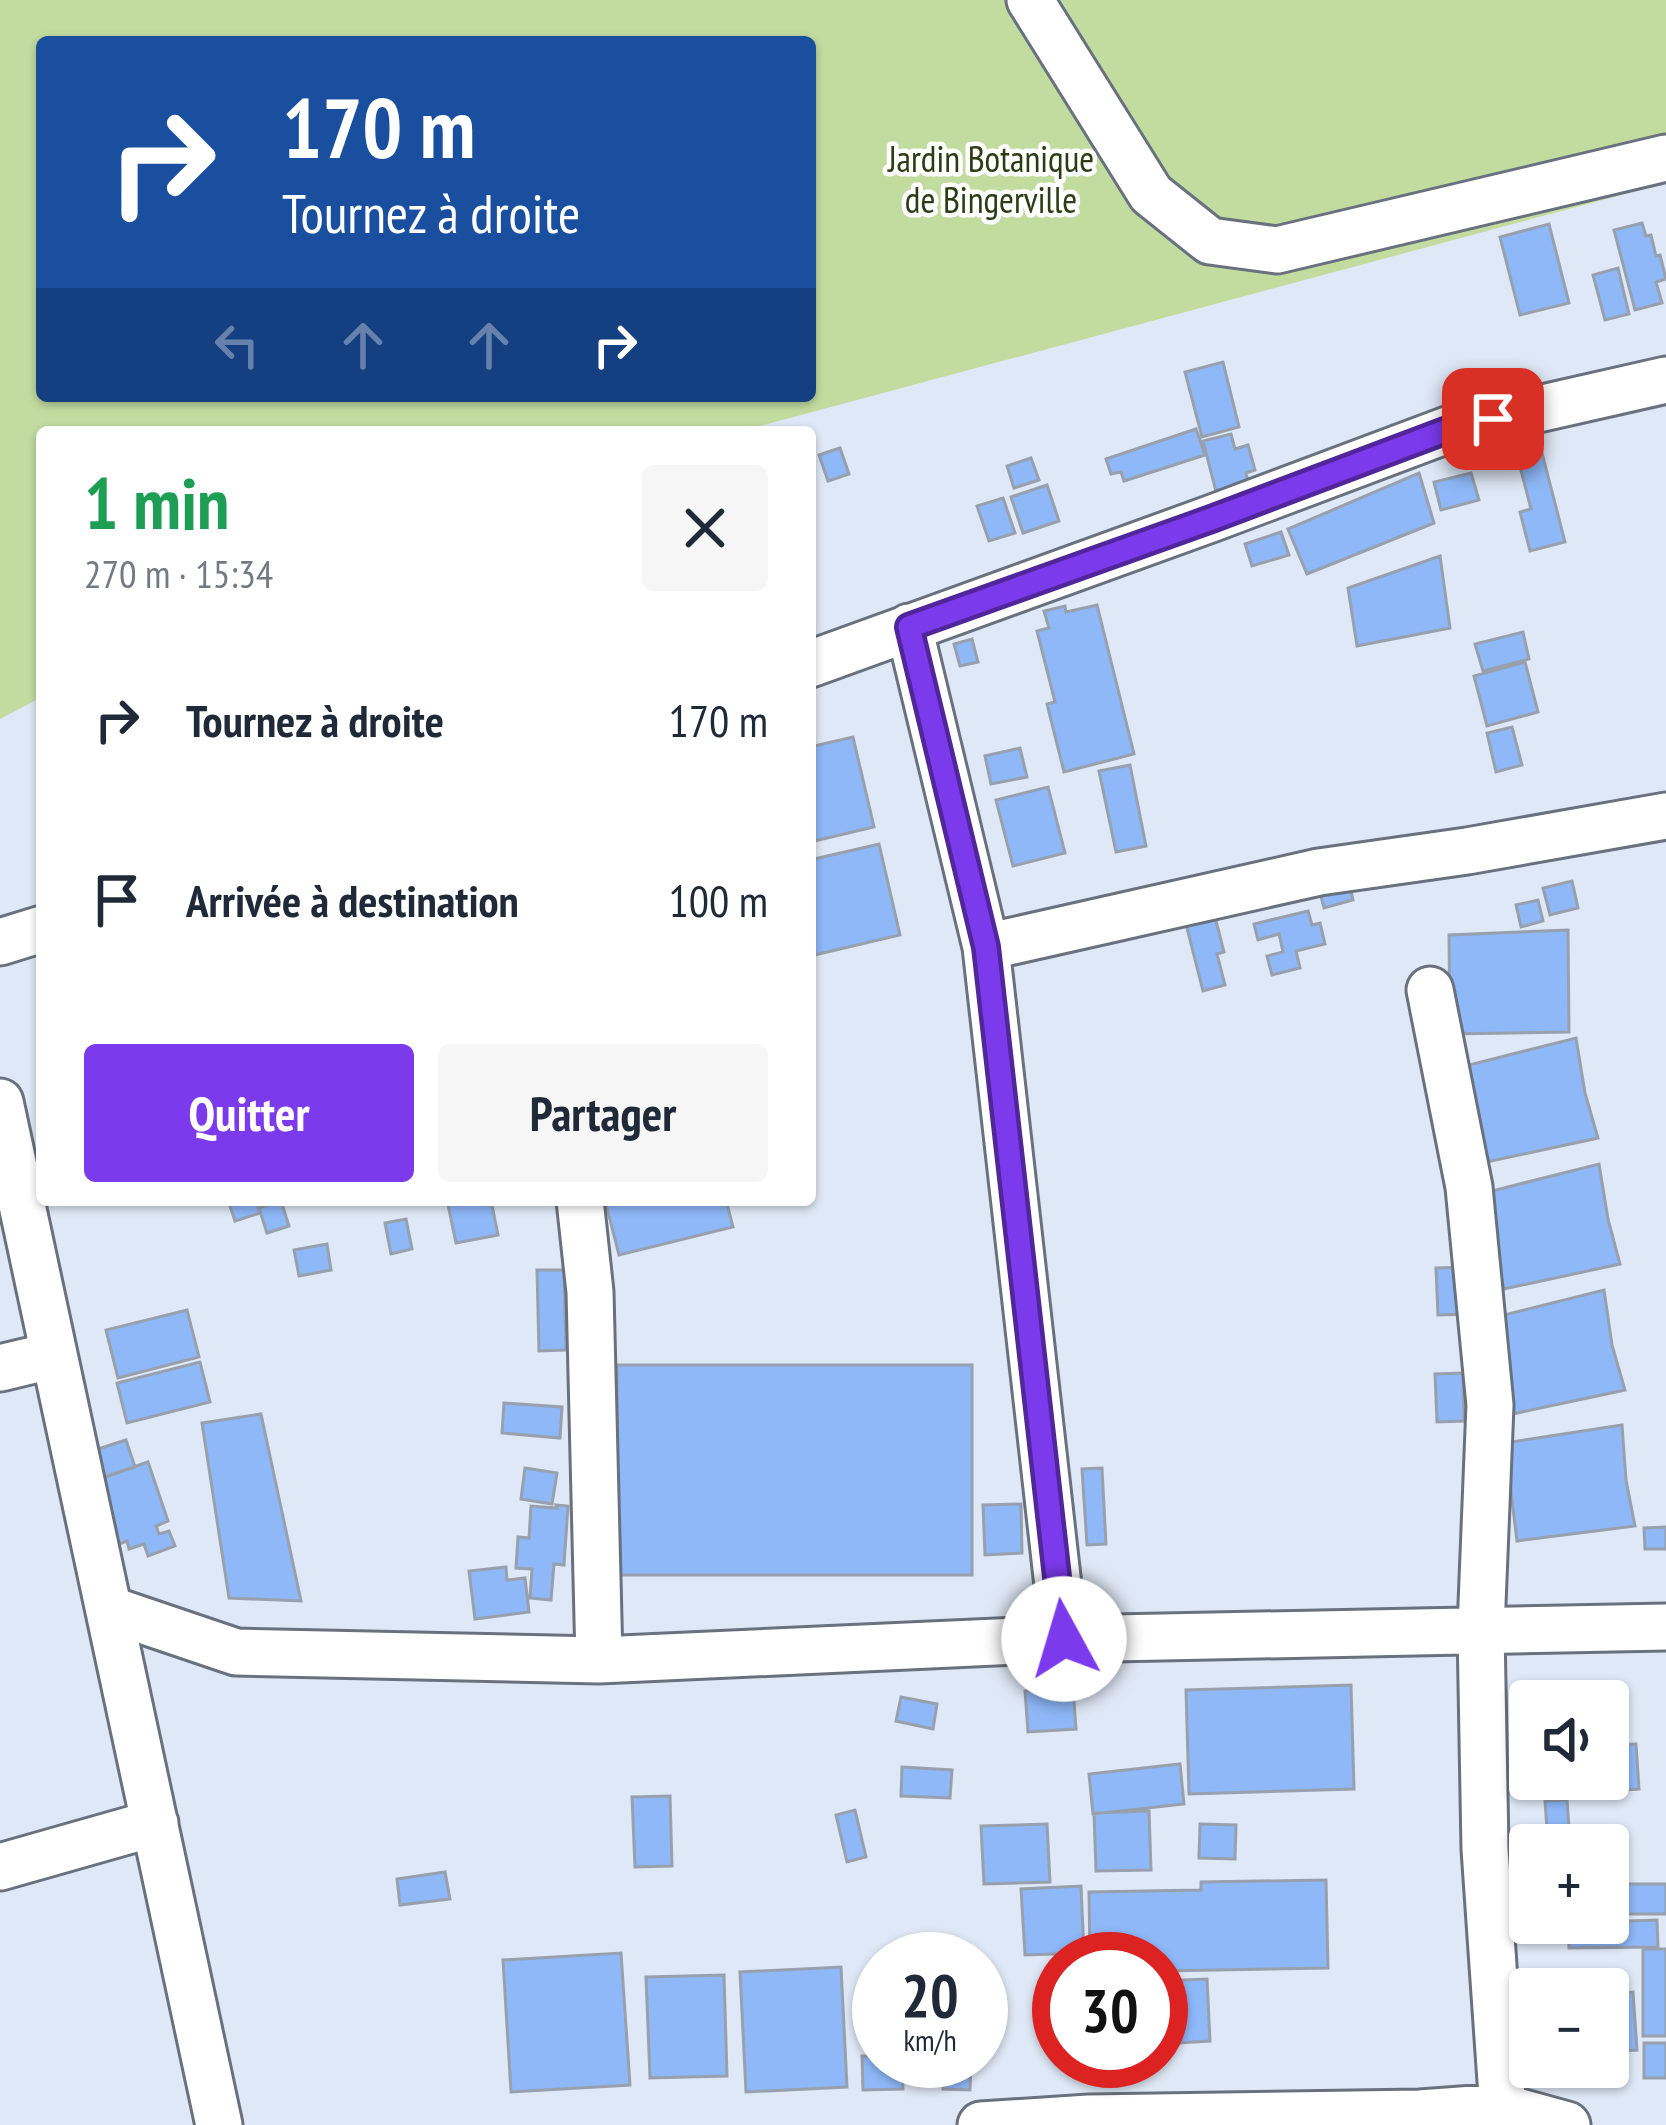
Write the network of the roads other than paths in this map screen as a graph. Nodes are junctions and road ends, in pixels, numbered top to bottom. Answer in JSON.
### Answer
{"nodes":[{"id":1,"x":1030,"y":0,"type":"edge"},
{"id":2,"x":1666,"y":158,"type":"edge"},
{"id":3,"x":1666,"y":380,"type":"edge"},
{"id":4,"x":909,"y":627,"type":"junction"},
{"id":5,"x":816,"y":662,"type":"edge"},
{"id":6,"x":1666,"y":816,"type":"edge"},
{"id":7,"x":36,"y":931,"type":"edge"},
{"id":8,"x":0,"y":943,"type":"edge"},
{"id":9,"x":986,"y":947,"type":"junction"},
{"id":10,"x":1430,"y":990,"type":"dead end"},
{"id":11,"x":0,"y":1102,"type":"edge"},
{"id":12,"x":581,"y":1206,"type":"edge"},
{"id":13,"x":54,"y":1355,"type":"junction"},
{"id":14,"x":0,"y":1368,"type":"edge"},
{"id":15,"x":109,"y":1609,"type":"junction"},
{"id":16,"x":1666,"y":1627,"type":"edge"},
{"id":17,"x":1481,"y":1629,"type":"junction"},
{"id":18,"x":1064,"y":1639,"type":"junction"},
{"id":19,"x":599,"y":1660,"type":"junction"},
{"id":20,"x":155,"y":1823,"type":"junction"},
{"id":21,"x":0,"y":1867,"type":"edge"},
{"id":22,"x":1503,"y":2116,"type":"edge"},
{"id":23,"x":219,"y":2125,"type":"edge"},
{"id":24,"x":981,"y":2125,"type":"edge"},
{"id":25,"x":1567,"y":2125,"type":"edge"}],
"edges":[{"from":1,"to":2,"type":"street"},
{"from":3,"to":4,"type":"street"},
{"from":4,"to":5,"type":"street"},
{"from":4,"to":9,"type":"street"},
{"from":6,"to":9,"type":"street"},
{"from":7,"to":8,"type":"street"},
{"from":9,"to":18,"type":"street"},
{"from":10,"to":17,"type":"street"},
{"from":11,"to":13,"type":"street"},
{"from":12,"to":19,"type":"street"},
{"from":13,"to":14,"type":"street"},
{"from":13,"to":15,"type":"street"},
{"from":15,"to":19,"type":"street"},
{"from":15,"to":20,"type":"street"},
{"from":16,"to":17,"type":"street"},
{"from":17,"to":18,"type":"street"},
{"from":17,"to":22,"type":"street"},
{"from":18,"to":19,"type":"street"},
{"from":20,"to":21,"type":"street"},
{"from":20,"to":23,"type":"street"},
{"from":22,"to":24,"type":"street"},
{"from":22,"to":25,"type":"street"}]}
